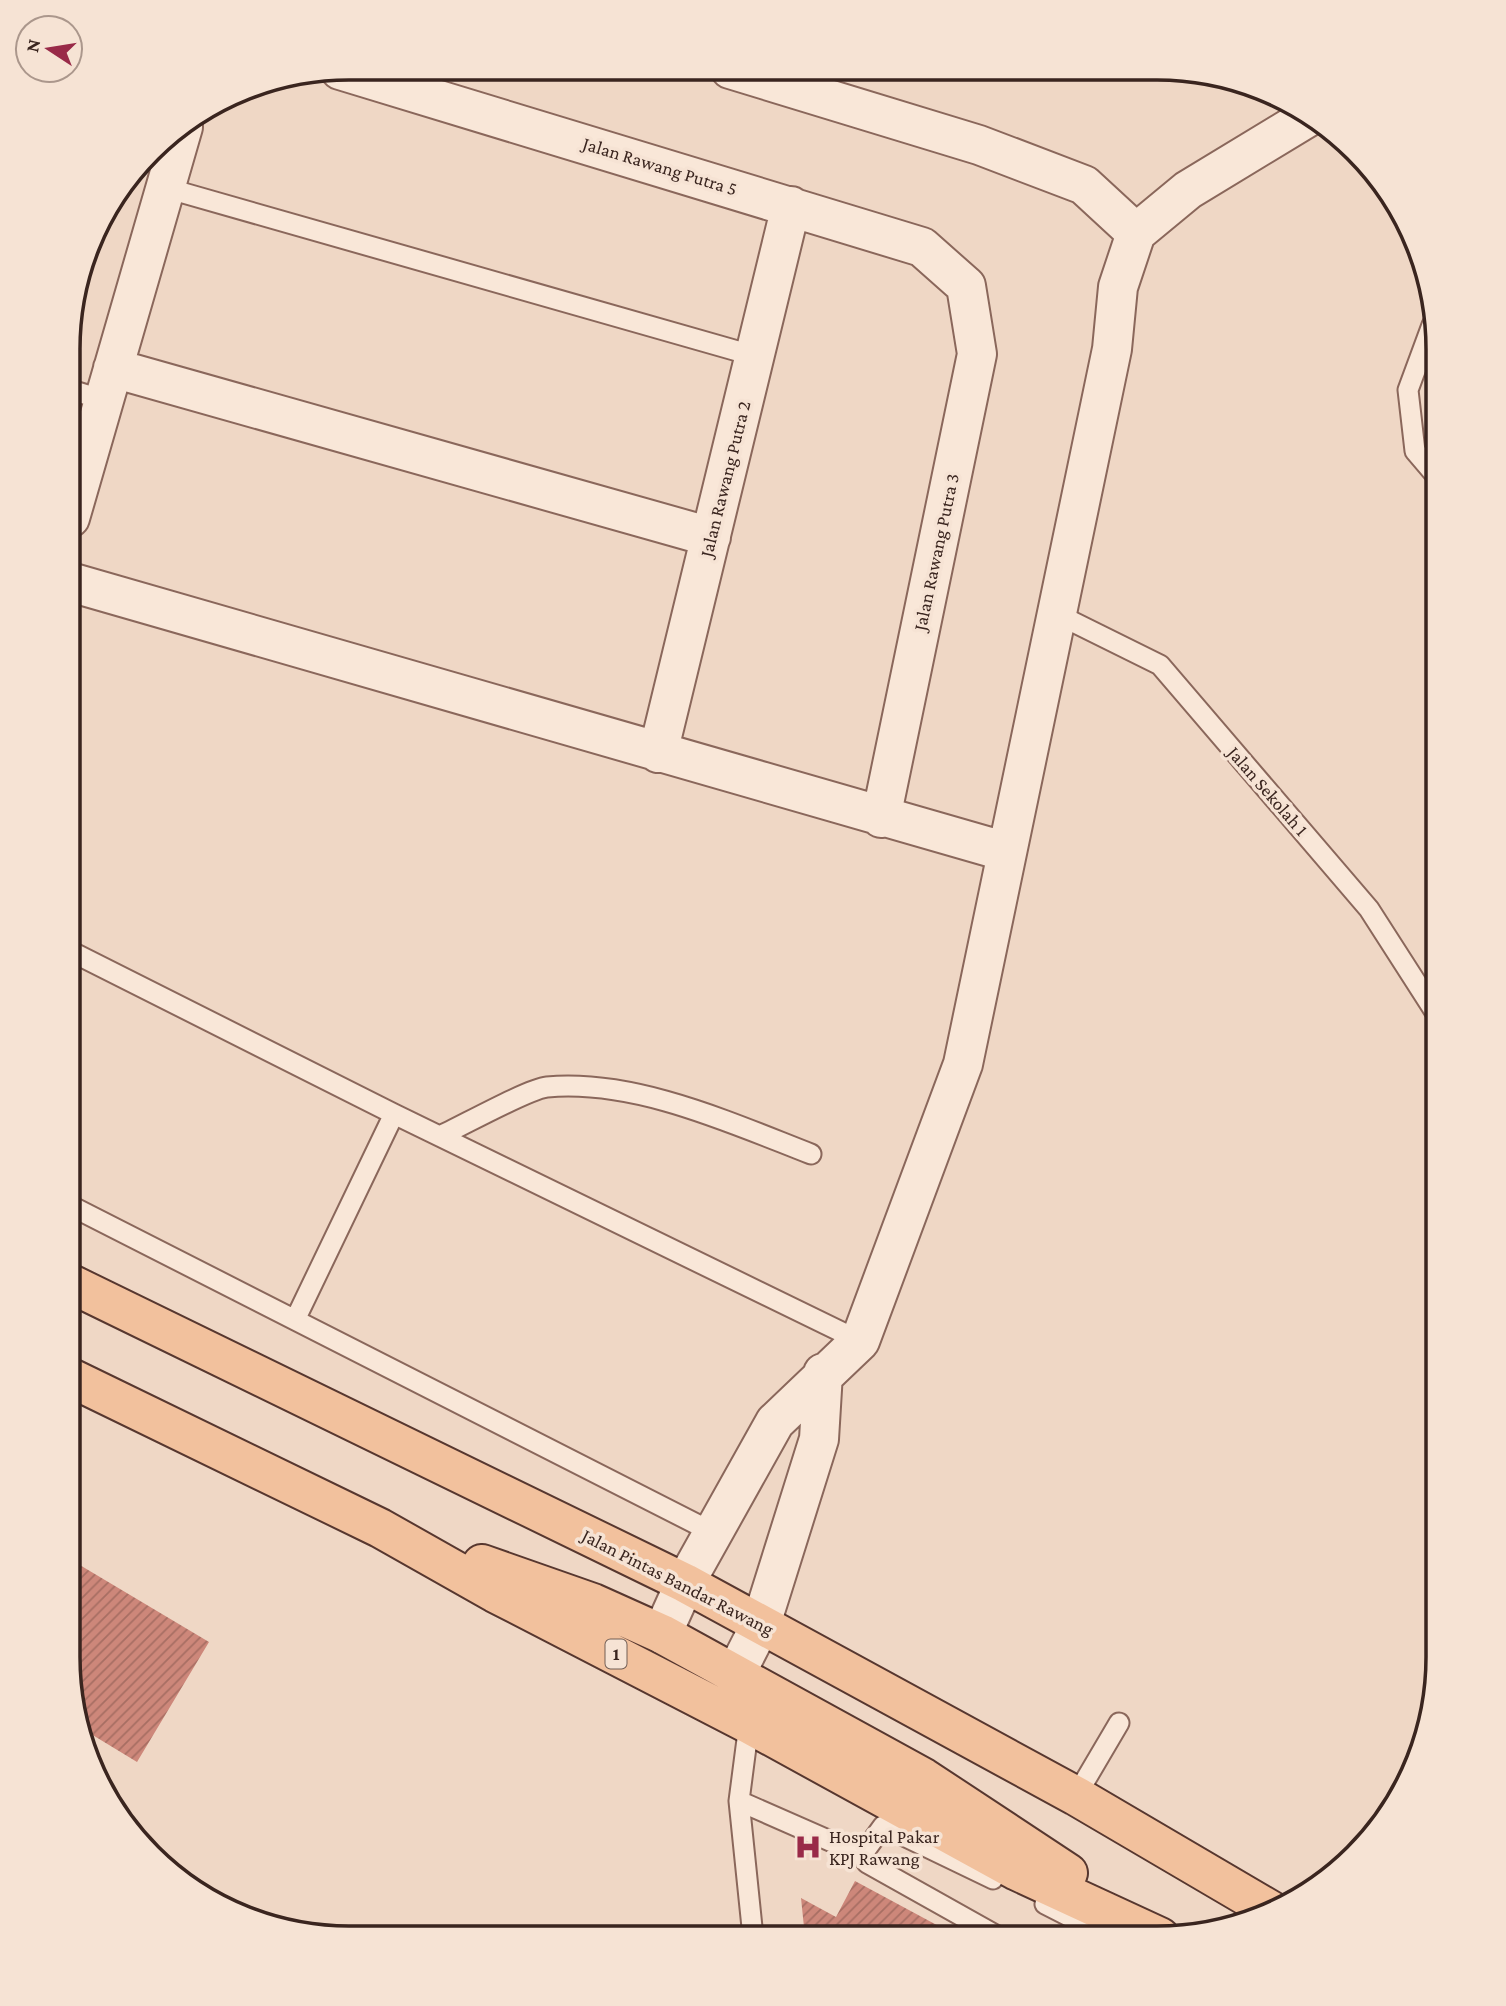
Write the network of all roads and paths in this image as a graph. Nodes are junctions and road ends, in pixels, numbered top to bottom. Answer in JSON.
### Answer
{"nodes":[{"id":1,"x":373,"y":80,"type":"edge"},
{"id":2,"x":766,"y":80,"type":"edge"},
{"id":3,"x":1300,"y":122,"type":"edge"},
{"id":4,"x":179,"y":142,"type":"edge"},
{"id":5,"x":166,"y":188,"type":"junction"},
{"id":6,"x":792,"y":205,"type":"junction"},
{"id":7,"x":1136,"y":233,"type":"junction"},
{"id":8,"x":966,"y":286,"type":"joint"},
{"id":9,"x":1426,"y":342,"type":"edge"},
{"id":10,"x":755,"y":356,"type":"junction"},
{"id":11,"x":96,"y":386,"type":"edge"},
{"id":12,"x":1426,"y":464,"type":"edge"},
{"id":13,"x":80,"y":467,"type":"edge"},
{"id":14,"x":710,"y":537,"type":"junction"},
{"id":15,"x":80,"y":585,"type":"edge"},
{"id":16,"x":1056,"y":614,"type":"junction"},
{"id":17,"x":658,"y":753,"type":"junction"},
{"id":18,"x":881,"y":818,"type":"junction"},
{"id":19,"x":1007,"y":852,"type":"junction"},
{"id":20,"x":80,"y":957,"type":"edge"},
{"id":21,"x":1426,"y":998,"type":"edge"},
{"id":22,"x":394,"y":1114,"type":"junction"},
{"id":23,"x":440,"y":1136,"type":"junction"},
{"id":24,"x":811,"y":1154,"type":"dead end"},
{"id":25,"x":80,"y":1211,"type":"edge"},
{"id":26,"x":80,"y":1288,"type":"edge"},
{"id":27,"x":295,"y":1320,"type":"junction"},
{"id":28,"x":860,"y":1341,"type":"junction"},
{"id":29,"x":823,"y":1373,"type":"junction"},
{"id":30,"x":80,"y":1382,"type":"edge"},
{"id":31,"x":380,"y":1528,"type":"junction"},
{"id":32,"x":714,"y":1533,"type":"junction"},
{"id":33,"x":685,"y":1583,"type":"junction"},
{"id":34,"x":761,"y":1624,"type":"junction"},
{"id":35,"x":662,"y":1634,"type":"junction"},
{"id":36,"x":736,"y":1674,"type":"junction"},
{"id":37,"x":1119,"y":1723,"type":"dead end"},
{"id":38,"x":749,"y":1724,"type":"junction"},
{"id":39,"x":1076,"y":1796,"type":"junction"},
{"id":40,"x":739,"y":1801,"type":"junction"},
{"id":41,"x":862,"y":1856,"type":"junction"},
{"id":42,"x":1261,"y":1904,"type":"edge"},
{"id":43,"x":752,"y":1926,"type":"edge"},
{"id":44,"x":979,"y":1926,"type":"edge"},
{"id":45,"x":1088,"y":1926,"type":"edge"},
{"id":46,"x":1138,"y":1926,"type":"edge"},
{"id":47,"x":1146,"y":1926,"type":"edge"}],
"edges":[{"from":1,"to":6,"type":"street","name":"Jalan Rawang Putra 5"},
{"from":2,"to":7,"type":"street"},
{"from":3,"to":7,"type":"street"},
{"from":4,"to":5,"type":"street"},
{"from":5,"to":10,"type":"lane"},
{"from":5,"to":11,"type":"street"},
{"from":6,"to":8,"type":"street","name":"Jalan Rawang Putra 5"},
{"from":6,"to":10,"type":"street","name":"Jalan Rawang Putra 2"},
{"from":7,"to":16,"type":"street"},
{"from":8,"to":18,"type":"street","name":"Jalan Rawang Putra 3"},
{"from":9,"to":12,"type":"lane"},
{"from":10,"to":14,"type":"street","name":"Jalan Rawang Putra 2"},
{"from":11,"to":13,"type":"street"},
{"from":11,"to":14,"type":"street"},
{"from":14,"to":17,"type":"street","name":"Jalan Rawang Putra 2"},
{"from":15,"to":17,"type":"street"},
{"from":16,"to":19,"type":"street"},
{"from":16,"to":21,"type":"lane","name":"Jalan Sekolah 1"},
{"from":17,"to":18,"type":"street"},
{"from":18,"to":19,"type":"street"},
{"from":19,"to":28,"type":"street"},
{"from":20,"to":22,"type":"lane"},
{"from":22,"to":23,"type":"lane"},
{"from":22,"to":27,"type":"lane"},
{"from":23,"to":24,"type":"lane"},
{"from":23,"to":28,"type":"lane"},
{"from":25,"to":27,"type":"lane"},
{"from":26,"to":33,"type":"main road","name":"Jalan Pintas Bandar Rawang"},
{"from":27,"to":32,"type":"lane"},
{"from":28,"to":29,"type":"street"},
{"from":29,"to":32,"type":"street"},
{"from":29,"to":34,"type":"street"},
{"from":30,"to":31,"type":"main road","number":"1"},
{"from":31,"to":35,"type":"main road"},
{"from":31,"to":38,"type":"main road","number":"1"},
{"from":32,"to":33,"type":"street"},
{"from":33,"to":34,"type":"main road","name":"Jalan Pintas Bandar Rawang"},
{"from":33,"to":35,"type":"street"},
{"from":34,"to":36,"type":"street"},
{"from":34,"to":39,"type":"main road","name":"Jalan Pintas Bandar Rawang"},
{"from":35,"to":36,"type":"main road"},
{"from":36,"to":47,"type":"main road"},
{"from":37,"to":39,"type":"lane"},
{"from":38,"to":40,"type":"lane"},
{"from":38,"to":46,"type":"main road","number":"1"},
{"from":39,"to":42,"type":"main road","name":"Jalan Pintas Bandar Rawang"},
{"from":40,"to":41,"type":"lane"},
{"from":40,"to":43,"type":"lane"},
{"from":41,"to":44,"type":"lane"},
{"from":41,"to":45,"type":"lane"}]}
